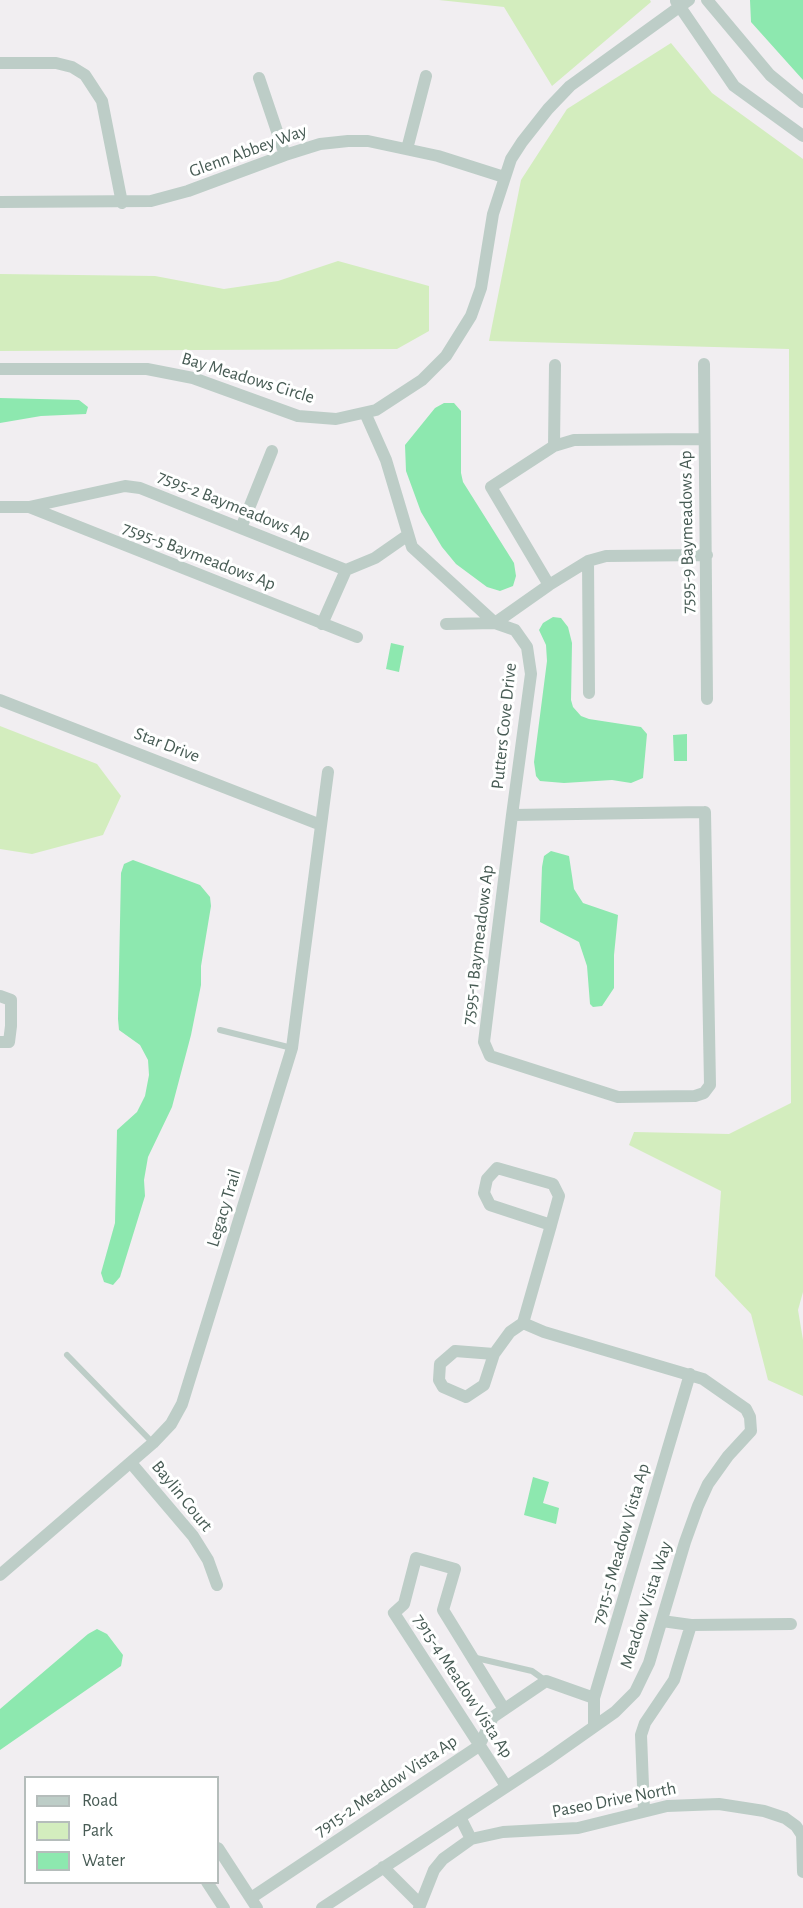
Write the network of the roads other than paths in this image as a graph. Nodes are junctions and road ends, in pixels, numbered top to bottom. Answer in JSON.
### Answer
{"nodes":[{"id":1,"x":707,"y":0,"type":"edge"},
{"id":2,"x":682,"y":2,"type":"edge"},
{"id":3,"x":0,"y":63,"type":"edge"},
{"id":4,"x":426,"y":76,"type":"dead end"},
{"id":5,"x":259,"y":78,"type":"dead end"},
{"id":6,"x":803,"y":102,"type":"edge"},
{"id":7,"x":803,"y":136,"type":"edge"},
{"id":8,"x":407,"y":149,"type":"junction"},
{"id":9,"x":285,"y":155,"type":"junction"},
{"id":10,"x":504,"y":177,"type":"junction"},
{"id":11,"x":0,"y":202,"type":"edge"},
{"id":12,"x":122,"y":203,"type":"junction"},
{"id":13,"x":704,"y":364,"type":"dead end"},
{"id":14,"x":555,"y":365,"type":"dead end"},
{"id":15,"x":0,"y":369,"type":"edge"},
{"id":16,"x":366,"y":414,"type":"junction"},
{"id":17,"x":704,"y":439,"type":"junction"},
{"id":18,"x":554,"y":446,"type":"junction"},
{"id":19,"x":272,"y":451,"type":"dead end"},
{"id":20,"x":0,"y":507,"type":"edge"},
{"id":21,"x":29,"y":507,"type":"junction"},
{"id":22,"x":241,"y":528,"type":"junction"},
{"id":23,"x":408,"y":535,"type":"junction"},
{"id":24,"x":706,"y":555,"type":"junction"},
{"id":25,"x":588,"y":561,"type":"junction"},
{"id":26,"x":346,"y":570,"type":"junction"},
{"id":27,"x":549,"y":585,"type":"junction"},
{"id":28,"x":495,"y":622,"type":"junction"},
{"id":29,"x":322,"y":624,"type":"junction"},
{"id":30,"x":446,"y":624,"type":"dead end"},
{"id":31,"x":357,"y":637,"type":"dead end"},
{"id":32,"x":589,"y":693,"type":"dead end"},
{"id":33,"x":707,"y":699,"type":"dead end"},
{"id":34,"x":0,"y":700,"type":"edge"},
{"id":35,"x":328,"y":772,"type":"dead end"},
{"id":36,"x":512,"y":815,"type":"junction"},
{"id":37,"x":321,"y":825,"type":"junction"},
{"id":38,"x":0,"y":996,"type":"edge"},
{"id":39,"x":220,"y":1030,"type":"dead end"},
{"id":40,"x":0,"y":1042,"type":"edge"},
{"id":41,"x":292,"y":1048,"type":"junction"},
{"id":42,"x":551,"y":1225,"type":"junction"},
{"id":43,"x":523,"y":1323,"type":"junction"},
{"id":44,"x":494,"y":1354,"type":"junction"},
{"id":45,"x":67,"y":1355,"type":"dead end"},
{"id":46,"x":690,"y":1374,"type":"junction"},
{"id":47,"x":153,"y":1443,"type":"junction"},
{"id":48,"x":131,"y":1463,"type":"junction"},
{"id":49,"x":0,"y":1575,"type":"edge"},
{"id":50,"x":216,"y":1585,"type":"dead end"},
{"id":51,"x":662,"y":1621,"type":"junction"},
{"id":52,"x":791,"y":1624,"type":"dead end"},
{"id":53,"x":691,"y":1625,"type":"junction"},
{"id":54,"x":471,"y":1657,"type":"junction"},
{"id":55,"x":546,"y":1681,"type":"junction"},
{"id":56,"x":594,"y":1698,"type":"junction"},
{"id":57,"x":504,"y":1709,"type":"junction"},
{"id":58,"x":594,"y":1726,"type":"junction"},
{"id":59,"x":479,"y":1746,"type":"junction"},
{"id":60,"x":506,"y":1786,"type":"junction"},
{"id":61,"x":644,"y":1811,"type":"junction"},
{"id":62,"x":460,"y":1817,"type":"junction"},
{"id":63,"x":471,"y":1839,"type":"junction"},
{"id":64,"x":219,"y":1850,"type":"edge"},
{"id":65,"x":383,"y":1868,"type":"junction"},
{"id":66,"x":803,"y":1872,"type":"edge"},
{"id":67,"x":208,"y":1884,"type":"edge"},
{"id":68,"x":254,"y":1903,"type":"edge"},
{"id":69,"x":419,"y":1906,"type":"edge"},
{"id":70,"x":224,"y":1908,"type":"edge"},
{"id":71,"x":322,"y":1908,"type":"edge"}],
"edges":[{"from":1,"to":6,"type":"street"},
{"from":2,"to":7,"type":"street"},
{"from":2,"to":10,"type":"street","name":"Bay Meadows Circle"},
{"from":3,"to":12,"type":"street"},
{"from":4,"to":8,"type":"street"},
{"from":5,"to":9,"type":"street"},
{"from":8,"to":9,"type":"street","name":"Glenn Abbey Way"},
{"from":8,"to":10,"type":"street","name":"Glenn Abbey Way"},
{"from":9,"to":12,"type":"street","name":"Glenn Abbey Way"},
{"from":10,"to":16,"type":"street","name":"Bay Meadows Circle"},
{"from":11,"to":12,"type":"street","name":"Glenn Abbey Way"},
{"from":13,"to":17,"type":"street","name":"7595-9 Baymeadows Ap"},
{"from":14,"to":18,"type":"street"},
{"from":15,"to":16,"type":"street","name":"Bay Meadows Circle"},
{"from":16,"to":23,"type":"street","name":"Putters Cove Drive"},
{"from":17,"to":18,"type":"street"},
{"from":17,"to":24,"type":"street","name":"7595-9 Baymeadows Ap"},
{"from":18,"to":27,"type":"street"},
{"from":19,"to":22,"type":"street"},
{"from":20,"to":21,"type":"street","name":"7595-2 Baymeadows Ap"},
{"from":21,"to":22,"type":"street","name":"7595-2 Baymeadows Ap"},
{"from":21,"to":29,"type":"street","name":"7595-5 Baymeadows Ap"},
{"from":22,"to":26,"type":"street","name":"7595-2 Baymeadows Ap"},
{"from":23,"to":26,"type":"street"},
{"from":23,"to":28,"type":"street","name":"Putters Cove Drive"},
{"from":24,"to":25,"type":"street"},
{"from":24,"to":33,"type":"street","name":"7595-9 Baymeadows Ap"},
{"from":25,"to":27,"type":"street"},
{"from":25,"to":32,"type":"street"},
{"from":26,"to":29,"type":"street"},
{"from":27,"to":28,"type":"street"},
{"from":28,"to":30,"type":"street"},
{"from":28,"to":36,"type":"street","name":"Putters Cove Drive"},
{"from":29,"to":31,"type":"street","name":"7595-5 Baymeadows Ap"},
{"from":34,"to":37,"type":"street","name":"Star Drive"},
{"from":35,"to":37,"type":"street","name":"Legacy Trail"},
{"from":36,"to":36,"type":"street","name":"7595-1 Baymeadows Ap"},
{"from":37,"to":41,"type":"street","name":"Legacy Trail"},
{"from":38,"to":40,"type":"street"},
{"from":39,"to":41,"type":"lane"},
{"from":41,"to":47,"type":"street","name":"Legacy Trail"},
{"from":42,"to":42,"type":"street"},
{"from":42,"to":43,"type":"street"},
{"from":43,"to":44,"type":"street"},
{"from":43,"to":46,"type":"street","name":"Meadow Vista Way"},
{"from":44,"to":44,"type":"street"},
{"from":45,"to":47,"type":"lane"},
{"from":46,"to":51,"type":"street","name":"Meadow Vista Way"},
{"from":46,"to":56,"type":"street","name":"7915-5 Meadow Vista Ap"},
{"from":47,"to":48,"type":"street","name":"Legacy Trail"},
{"from":48,"to":49,"type":"street","name":"Legacy Trail"},
{"from":48,"to":50,"type":"street","name":"Baylin Court"},
{"from":51,"to":53,"type":"street"},
{"from":51,"to":58,"type":"street","name":"Meadow Vista Way"},
{"from":52,"to":53,"type":"street"},
{"from":53,"to":61,"type":"street"},
{"from":54,"to":55,"type":"lane"},
{"from":54,"to":57,"type":"street","name":"7915-4 Meadow Vista Ap"},
{"from":54,"to":59,"type":"street","name":"7915-4 Meadow Vista Ap"},
{"from":55,"to":56,"type":"street"},
{"from":55,"to":57,"type":"street","name":"7915-2 Meadow Vista Ap"},
{"from":56,"to":58,"type":"street","name":"7915-5 Meadow Vista Ap"},
{"from":57,"to":59,"type":"street","name":"7915-2 Meadow Vista Ap"},
{"from":58,"to":60,"type":"street","name":"Meadow Vista Way"},
{"from":59,"to":60,"type":"street","name":"7915-4 Meadow Vista Ap"},
{"from":59,"to":68,"type":"street","name":"7915-2 Meadow Vista Ap"},
{"from":60,"to":62,"type":"street","name":"Meadow Vista Way"},
{"from":61,"to":63,"type":"street","name":"Paseo Drive North"},
{"from":61,"to":66,"type":"street","name":"Paseo Drive North"},
{"from":62,"to":63,"type":"street"},
{"from":62,"to":65,"type":"street","name":"Meadow Vista Way"},
{"from":63,"to":69,"type":"street","name":"Paseo Drive North"},
{"from":64,"to":68,"type":"street"},
{"from":65,"to":69,"type":"street","name":"Paseo Drive North"},
{"from":65,"to":71,"type":"street","name":"Meadow Vista Way"},
{"from":67,"to":70,"type":"street"}]}
